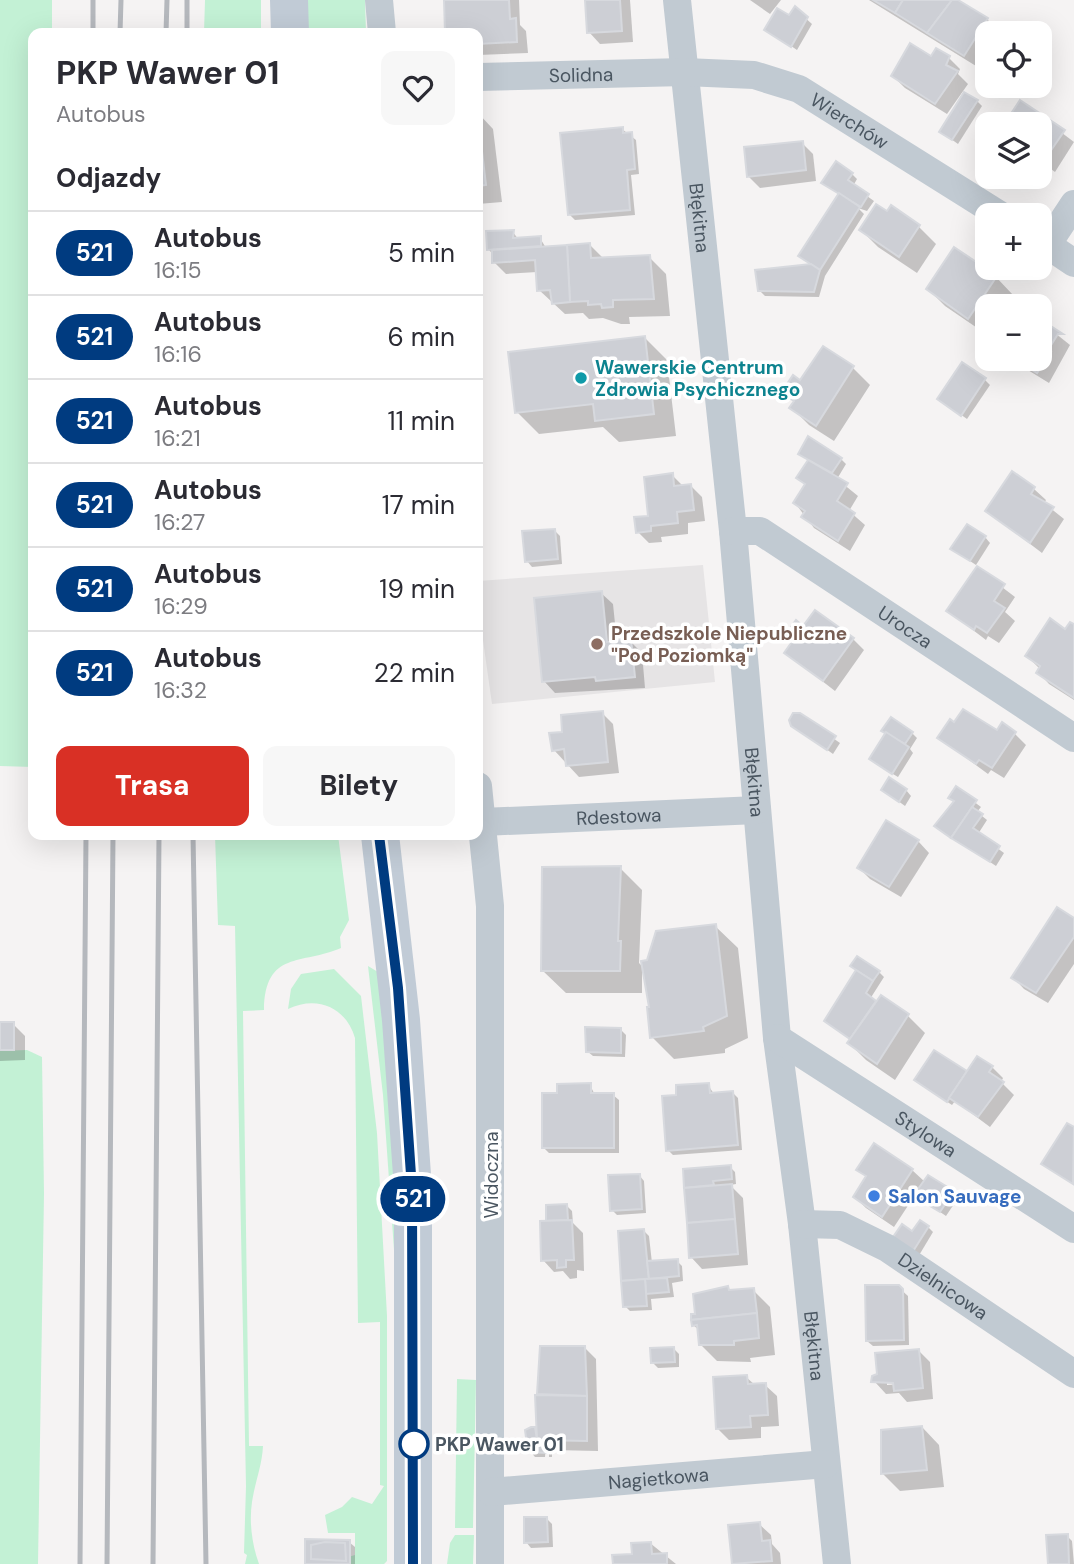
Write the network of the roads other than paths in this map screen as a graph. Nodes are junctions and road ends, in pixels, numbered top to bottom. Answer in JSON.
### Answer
{"nodes":[{"id":1,"x":289,"y":0,"type":"edge"},
{"id":2,"x":379,"y":0,"type":"edge"},
{"id":3,"x":677,"y":0,"type":"edge"},
{"id":4,"x":290,"y":28,"type":"edge"},
{"id":5,"x":382,"y":28,"type":"edge"},
{"id":6,"x":685,"y":72,"type":"junction"},
{"id":7,"x":483,"y":76,"type":"edge"},
{"id":8,"x":981,"y":203,"type":"edge"},
{"id":9,"x":1074,"y":204,"type":"edge"},
{"id":10,"x":1052,"y":232,"type":"edge"},
{"id":11,"x":1052,"y":249,"type":"edge"},
{"id":12,"x":1074,"y":263,"type":"edge"},
{"id":13,"x":733,"y":531,"type":"junction"},
{"id":14,"x":1074,"y":737,"type":"edge"},
{"id":15,"x":757,"y":810,"type":"junction"},
{"id":16,"x":483,"y":822,"type":"joint"},
{"id":17,"x":381,"y":840,"type":"edge"},
{"id":18,"x":777,"y":1038,"type":"junction"},
{"id":19,"x":802,"y":1224,"type":"junction"},
{"id":20,"x":1074,"y":1229,"type":"edge"},
{"id":21,"x":1074,"y":1374,"type":"edge"},
{"id":22,"x":826,"y":1464,"type":"junction"},
{"id":23,"x":491,"y":1492,"type":"junction"},
{"id":24,"x":413,"y":1564,"type":"edge"},
{"id":25,"x":490,"y":1564,"type":"edge"},
{"id":26,"x":837,"y":1564,"type":"edge"}],
"edges":[{"from":1,"to":4,"type":"main road"},
{"from":2,"to":5,"type":"street"},
{"from":3,"to":6,"type":"street","name":"Błękitna"},
{"from":6,"to":7,"type":"street","name":"Solidna"},
{"from":6,"to":8,"type":"street","name":"Wierchów"},
{"from":6,"to":13,"type":"street","name":"Błękitna"},
{"from":9,"to":10,"type":"street"},
{"from":11,"to":12,"type":"street"},
{"from":13,"to":14,"type":"street","name":"Urocza"},
{"from":13,"to":15,"type":"street","name":"Błękitna"},
{"from":15,"to":16,"type":"street","name":"Rdestowa"},
{"from":15,"to":18,"type":"street","name":"Błękitna"},
{"from":16,"to":23,"type":"street","name":"Widoczna"},
{"from":17,"to":24,"type":"main road"},
{"from":18,"to":19,"type":"street","name":"Błękitna"},
{"from":18,"to":20,"type":"street","name":"Stylowa"},
{"from":19,"to":21,"type":"street","name":"Dzielnicowa"},
{"from":19,"to":22,"type":"street","name":"Błękitna"},
{"from":22,"to":23,"type":"street","name":"Nagietkowa"},
{"from":22,"to":26,"type":"street","name":"Błękitna"},
{"from":23,"to":25,"type":"street","name":"Widoczna"}]}
